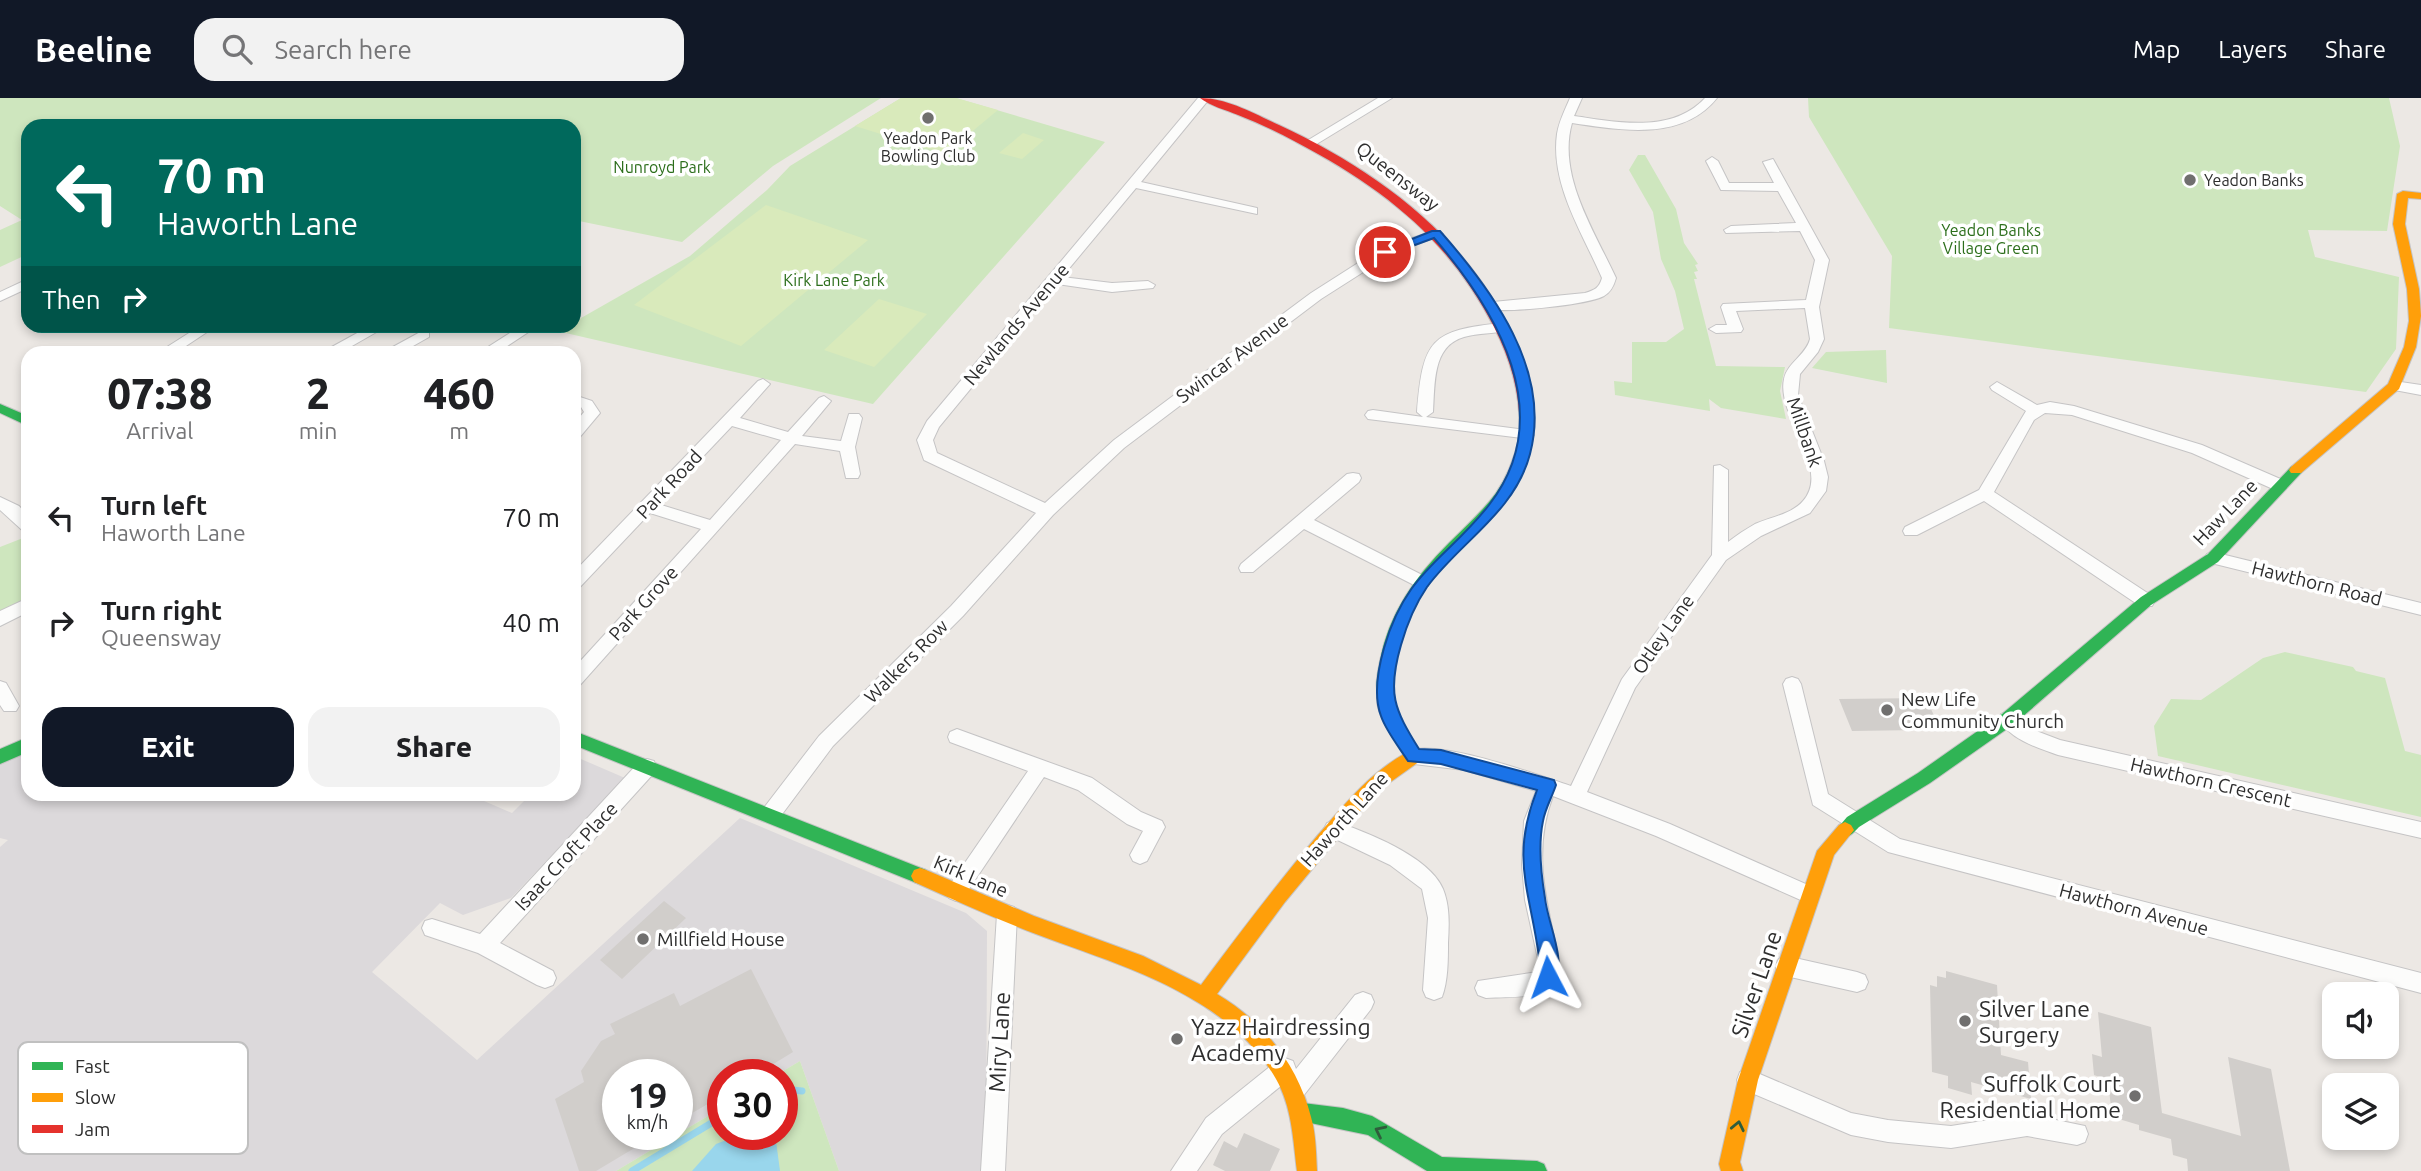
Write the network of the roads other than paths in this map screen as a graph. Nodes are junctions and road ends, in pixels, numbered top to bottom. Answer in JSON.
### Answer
{"nodes":[{"id":1,"x":1205,"y":98,"type":"edge"},
{"id":2,"x":1386,"y":98,"type":"edge"},
{"id":3,"x":1576,"y":98,"type":"edge"},
{"id":4,"x":1711,"y":98,"type":"edge"},
{"id":5,"x":1567,"y":119,"type":"junction"},
{"id":6,"x":1311,"y":142,"type":"junction"},
{"id":7,"x":1712,"y":161,"type":"dead end"},
{"id":8,"x":1769,"y":162,"type":"dead end"},
{"id":9,"x":1134,"y":184,"type":"junction"},
{"id":10,"x":1782,"y":187,"type":"junction"},
{"id":11,"x":2421,"y":196,"type":"edge"},
{"id":12,"x":1252,"y":211,"type":"dead end"},
{"id":13,"x":1803,"y":227,"type":"junction"},
{"id":14,"x":1731,"y":230,"type":"dead end"},
{"id":15,"x":1436,"y":234,"type":"junction"},
{"id":16,"x":1054,"y":279,"type":"junction"},
{"id":17,"x":1149,"y":285,"type":"dead end"},
{"id":18,"x":21,"y":286,"type":"edge"},
{"id":19,"x":0,"y":297,"type":"edge"},
{"id":20,"x":1812,"y":304,"type":"junction"},
{"id":21,"x":1493,"y":306,"type":"junction"},
{"id":22,"x":2418,"y":321,"type":"edge"},
{"id":23,"x":1503,"y":327,"type":"junction"},
{"id":24,"x":1716,"y":329,"type":"dead end"},
{"id":25,"x":198,"y":333,"type":"edge"},
{"id":26,"x":366,"y":333,"type":"edge"},
{"id":27,"x":519,"y":333,"type":"edge"},
{"id":28,"x":424,"y":334,"type":"dead end"},
{"id":29,"x":176,"y":346,"type":"edge"},
{"id":30,"x":341,"y":346,"type":"edge"},
{"id":31,"x":402,"y":346,"type":"edge"},
{"id":32,"x":497,"y":346,"type":"edge"},
{"id":33,"x":763,"y":384,"type":"dead end"},
{"id":34,"x":2394,"y":386,"type":"junction"},
{"id":35,"x":1997,"y":387,"type":"dead end"},
{"id":36,"x":2421,"y":390,"type":"edge"},
{"id":37,"x":824,"y":401,"type":"dead end"},
{"id":38,"x":581,"y":402,"type":"edge"},
{"id":39,"x":0,"y":408,"type":"edge"},
{"id":40,"x":2035,"y":410,"type":"junction"},
{"id":41,"x":1425,"y":412,"type":"dead end"},
{"id":42,"x":1373,"y":415,"type":"dead end"},
{"id":43,"x":21,"y":418,"type":"edge"},
{"id":44,"x":854,"y":418,"type":"dead end"},
{"id":45,"x":730,"y":420,"type":"junction"},
{"id":46,"x":581,"y":426,"type":"edge"},
{"id":47,"x":1526,"y":435,"type":"junction"},
{"id":48,"x":792,"y":438,"type":"junction"},
{"id":49,"x":847,"y":447,"type":"junction"},
{"id":50,"x":1720,"y":470,"type":"dead end"},
{"id":51,"x":852,"y":474,"type":"dead end"},
{"id":52,"x":1353,"y":478,"type":"dead end"},
{"id":53,"x":2279,"y":485,"type":"junction"},
{"id":54,"x":1984,"y":494,"type":"junction"},
{"id":55,"x":0,"y":503,"type":"edge"},
{"id":56,"x":648,"y":507,"type":"junction"},
{"id":57,"x":1047,"y":511,"type":"junction"},
{"id":58,"x":21,"y":519,"type":"edge"},
{"id":59,"x":1303,"y":521,"type":"junction"},
{"id":60,"x":713,"y":527,"type":"junction"},
{"id":61,"x":1911,"y":531,"type":"dead end"},
{"id":62,"x":1720,"y":556,"type":"junction"},
{"id":63,"x":2213,"y":558,"type":"junction"},
{"id":64,"x":1247,"y":568,"type":"dead end"},
{"id":65,"x":581,"y":576,"type":"edge"},
{"id":66,"x":1422,"y":582,"type":"junction"},
{"id":67,"x":2146,"y":601,"type":"junction"},
{"id":68,"x":21,"y":608,"type":"edge"},
{"id":69,"x":2421,"y":609,"type":"edge"},
{"id":70,"x":0,"y":620,"type":"edge"},
{"id":71,"x":581,"y":672,"type":"edge"},
{"id":72,"x":1792,"y":684,"type":"dead end"},
{"id":73,"x":0,"y":688,"type":"edge"},
{"id":74,"x":10,"y":706,"type":"dead end"},
{"id":75,"x":2008,"y":719,"type":"junction"},
{"id":76,"x":957,"y":737,"type":"dead end"},
{"id":77,"x":581,"y":741,"type":"edge"},
{"id":78,"x":21,"y":747,"type":"edge"},
{"id":79,"x":1414,"y":756,"type":"junction"},
{"id":80,"x":0,"y":757,"type":"edge"},
{"id":81,"x":647,"y":767,"type":"junction"},
{"id":82,"x":1040,"y":768,"type":"junction"},
{"id":83,"x":1548,"y":785,"type":"junction"},
{"id":84,"x":1576,"y":795,"type":"junction"},
{"id":85,"x":770,"y":816,"type":"junction"},
{"id":86,"x":1853,"y":822,"type":"junction"},
{"id":87,"x":1334,"y":829,"type":"junction"},
{"id":88,"x":2421,"y":830,"type":"edge"},
{"id":89,"x":1140,"y":855,"type":"dead end"},
{"id":90,"x":956,"y":892,"type":"junction"},
{"id":91,"x":1810,"y":895,"type":"junction"},
{"id":92,"x":1007,"y":914,"type":"junction"},
{"id":93,"x":432,"y":928,"type":"dead end"},
{"id":94,"x":484,"y":945,"type":"junction"},
{"id":95,"x":1786,"y":966,"type":"junction"},
{"id":96,"x":545,"y":978,"type":"dead end"},
{"id":97,"x":1857,"y":982,"type":"dead end"},
{"id":98,"x":2421,"y":983,"type":"edge"},
{"id":99,"x":1486,"y":988,"type":"dead end"},
{"id":100,"x":1434,"y":990,"type":"dead end"},
{"id":101,"x":1206,"y":994,"type":"junction"},
{"id":102,"x":1363,"y":1002,"type":"dead end"},
{"id":103,"x":1291,"y":1078,"type":"junction"},
{"id":104,"x":1748,"y":1080,"type":"junction"},
{"id":105,"x":1303,"y":1113,"type":"junction"},
{"id":106,"x":2077,"y":1134,"type":"dead end"},
{"id":107,"x":1439,"y":1169,"type":"edge"},
{"id":108,"x":993,"y":1171,"type":"edge"},
{"id":109,"x":1183,"y":1171,"type":"edge"},
{"id":110,"x":1307,"y":1171,"type":"edge"},
{"id":111,"x":1537,"y":1171,"type":"edge"},
{"id":112,"x":1733,"y":1171,"type":"edge"}],
"edges":[{"from":1,"to":6,"type":"street","name":"Queensway"},
{"from":1,"to":9,"type":"street","name":"Newlands Avenue"},
{"from":2,"to":6,"type":"street"},
{"from":3,"to":5,"type":"street"},
{"from":4,"to":5,"type":"street"},
{"from":5,"to":21,"type":"street"},
{"from":6,"to":15,"type":"street","name":"Queensway"},
{"from":7,"to":10,"type":"street"},
{"from":8,"to":10,"type":"street","name":"Millbank"},
{"from":9,"to":12,"type":"street"},
{"from":9,"to":16,"type":"street","name":"Newlands Avenue"},
{"from":10,"to":13,"type":"street","name":"Millbank"},
{"from":11,"to":22,"type":"street","name":"Haw Lane"},
{"from":13,"to":14,"type":"street"},
{"from":13,"to":20,"type":"street","name":"Millbank"},
{"from":15,"to":21,"type":"street","name":"Queensway"},
{"from":15,"to":57,"type":"street","name":"Swincar Avenue"},
{"from":16,"to":17,"type":"street"},
{"from":16,"to":57,"type":"street","name":"Newlands Avenue"},
{"from":18,"to":19,"type":"street"},
{"from":20,"to":24,"type":"street"},
{"from":20,"to":62,"type":"street","name":"Millbank"},
{"from":21,"to":23,"type":"street","name":"Queensway"},
{"from":22,"to":34,"type":"street","name":"Haw Lane"},
{"from":23,"to":41,"type":"street"},
{"from":23,"to":47,"type":"street","name":"Queensway"},
{"from":25,"to":29,"type":"street"},
{"from":26,"to":30,"type":"street"},
{"from":27,"to":32,"type":"street"},
{"from":28,"to":31,"type":"street"},
{"from":33,"to":45,"type":"street","name":"Park Road"},
{"from":34,"to":36,"type":"street"},
{"from":34,"to":53,"type":"street","name":"Haw Lane"},
{"from":35,"to":40,"type":"street"},
{"from":37,"to":48,"type":"street","name":"Park Grove"},
{"from":38,"to":46,"type":"street"},
{"from":39,"to":43,"type":"street"},
{"from":40,"to":53,"type":"street"},
{"from":40,"to":54,"type":"street"},
{"from":42,"to":47,"type":"street"},
{"from":44,"to":49,"type":"street"},
{"from":45,"to":48,"type":"street"},
{"from":45,"to":56,"type":"street","name":"Park Road"},
{"from":47,"to":66,"type":"street","name":"Queensway"},
{"from":48,"to":49,"type":"street"},
{"from":48,"to":60,"type":"street","name":"Park Grove"},
{"from":49,"to":51,"type":"street"},
{"from":50,"to":62,"type":"street"},
{"from":52,"to":59,"type":"street"},
{"from":53,"to":63,"type":"street","name":"Haw Lane"},
{"from":54,"to":61,"type":"street"},
{"from":54,"to":67,"type":"street"},
{"from":55,"to":58,"type":"street"},
{"from":56,"to":60,"type":"street"},
{"from":56,"to":65,"type":"street","name":"Park Road"},
{"from":57,"to":85,"type":"street","name":"Walkers Row"},
{"from":59,"to":64,"type":"street"},
{"from":59,"to":66,"type":"street"},
{"from":60,"to":71,"type":"street","name":"Park Grove"},
{"from":62,"to":84,"type":"street","name":"Otley Lane"},
{"from":63,"to":67,"type":"street","name":"Haw Lane"},
{"from":63,"to":69,"type":"street","name":"Hawthorn Road"},
{"from":66,"to":79,"type":"street","name":"Queensway"},
{"from":67,"to":75,"type":"street","name":"Haw Lane"},
{"from":68,"to":70,"type":"street"},
{"from":72,"to":86,"type":"street","name":"Hawthorn Avenue"},
{"from":73,"to":74,"type":"street"},
{"from":75,"to":86,"type":"street","name":"Haw Lane"},
{"from":75,"to":88,"type":"street","name":"Hawthorn Crescent"},
{"from":76,"to":82,"type":"street"},
{"from":77,"to":81,"type":"street","name":"Kirk Lane"},
{"from":78,"to":80,"type":"street"},
{"from":79,"to":83,"type":"street"},
{"from":79,"to":87,"type":"street","name":"Haworth Lane"},
{"from":81,"to":85,"type":"street","name":"Kirk Lane"},
{"from":81,"to":94,"type":"street","name":"Isaac Croft Place"},
{"from":82,"to":89,"type":"street"},
{"from":82,"to":90,"type":"street"},
{"from":83,"to":84,"type":"street"},
{"from":83,"to":99,"type":"street"},
{"from":84,"to":91,"type":"street"},
{"from":85,"to":90,"type":"street","name":"Kirk Lane"},
{"from":86,"to":91,"type":"street","name":"Silver Lane"},
{"from":86,"to":98,"type":"street","name":"Hawthorn Avenue"},
{"from":87,"to":100,"type":"street"},
{"from":87,"to":101,"type":"street","name":"Haworth Lane"},
{"from":90,"to":92,"type":"street","name":"Kirk Lane"},
{"from":91,"to":95,"type":"street","name":"Silver Lane"},
{"from":92,"to":101,"type":"street","name":"Kirk Lane"},
{"from":92,"to":108,"type":"street","name":"Miry Lane"},
{"from":93,"to":94,"type":"street"},
{"from":94,"to":96,"type":"street"},
{"from":95,"to":97,"type":"street"},
{"from":95,"to":104,"type":"street","name":"Silver Lane"},
{"from":101,"to":103,"type":"street","name":"Kirk Lane"},
{"from":102,"to":103,"type":"street"},
{"from":103,"to":105,"type":"street","name":"Kirk Lane"},
{"from":103,"to":109,"type":"street"},
{"from":104,"to":106,"type":"street"},
{"from":112,"to":104,"type":"street","name":"Silver Lane","one_way":true},
{"from":107,"to":105,"type":"street","one_way":true},
{"from":105,"to":110,"type":"street","name":"Kirk Lane"},
{"from":107,"to":111,"type":"street"}]}
